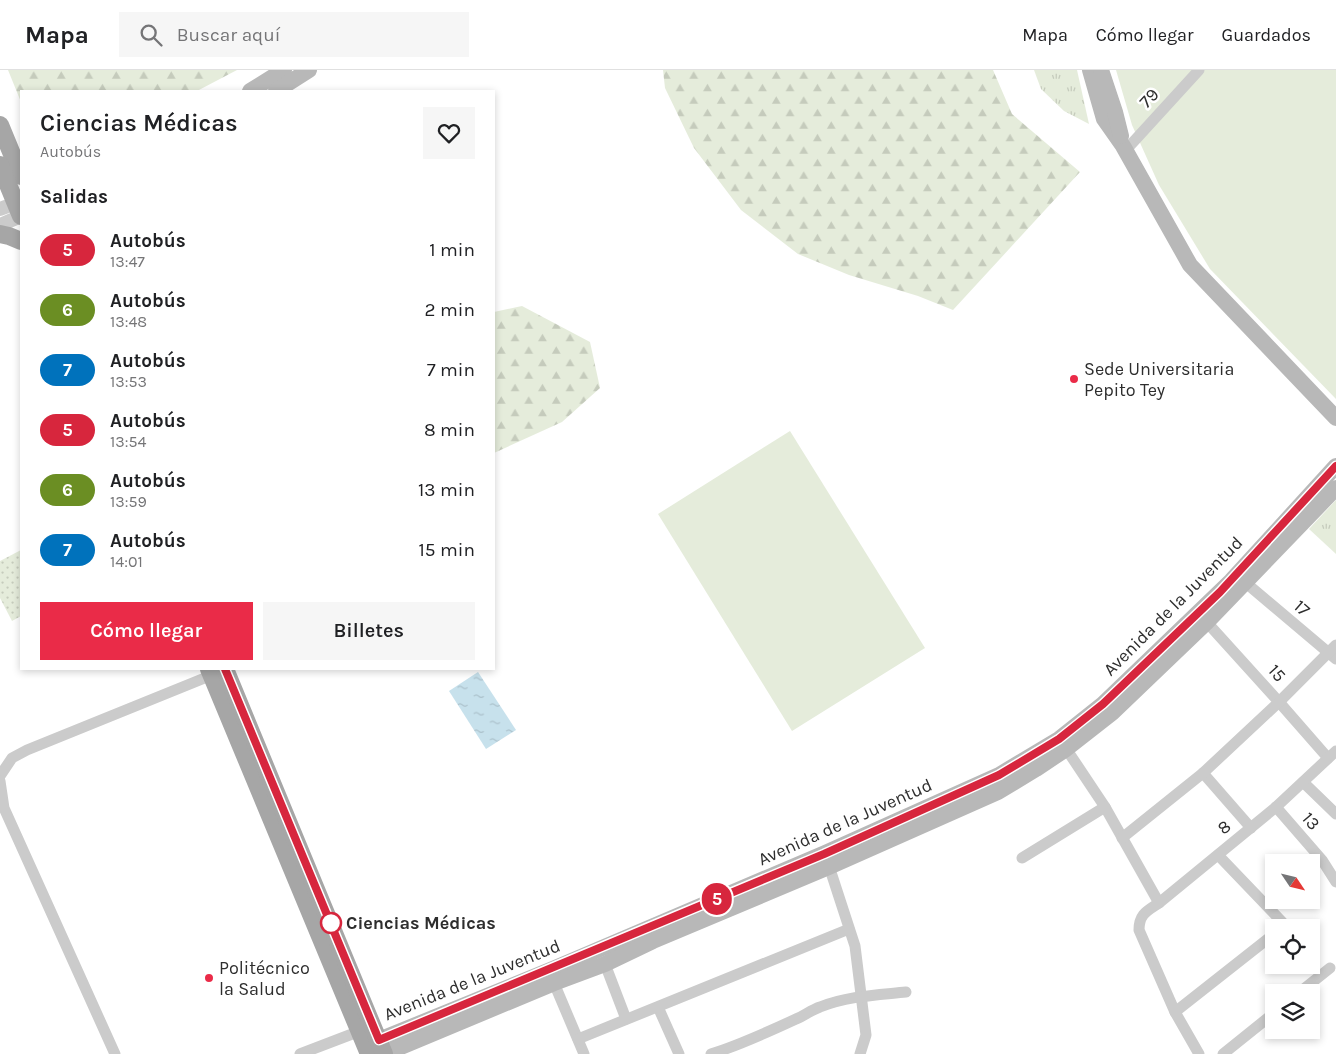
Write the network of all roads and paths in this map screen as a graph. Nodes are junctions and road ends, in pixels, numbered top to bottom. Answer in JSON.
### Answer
{"nodes":[{"id":1,"x":284,"y":70,"type":"edge"},
{"id":2,"x":309,"y":70,"type":"edge"},
{"id":3,"x":1090,"y":70,"type":"edge"},
{"id":4,"x":1101,"y":70,"type":"edge"},
{"id":5,"x":1199,"y":70,"type":"edge"},
{"id":6,"x":252,"y":90,"type":"edge"},
{"id":7,"x":278,"y":90,"type":"edge"},
{"id":8,"x":0,"y":125,"type":"edge"},
{"id":9,"x":1124,"y":148,"type":"junction"},
{"id":10,"x":11,"y":161,"type":"edge"},
{"id":11,"x":20,"y":174,"type":"edge"},
{"id":12,"x":17,"y":210,"type":"edge"},
{"id":13,"x":0,"y":225,"type":"edge"},
{"id":14,"x":0,"y":234,"type":"edge"},
{"id":15,"x":20,"y":241,"type":"edge"},
{"id":16,"x":1336,"y":418,"type":"edge"},
{"id":17,"x":1336,"y":466,"type":"edge"},
{"id":18,"x":1336,"y":488,"type":"edge"},
{"id":19,"x":1246,"y":583,"type":"junction"},
{"id":20,"x":1203,"y":617,"type":"junction"},
{"id":21,"x":1333,"y":652,"type":"edge"},
{"id":22,"x":218,"y":670,"type":"edge"},
{"id":23,"x":1279,"y":702,"type":"junction"},
{"id":24,"x":1063,"y":744,"type":"junction"},
{"id":25,"x":1332,"y":755,"type":"edge"},
{"id":26,"x":1203,"y":773,"type":"junction"},
{"id":27,"x":0,"y":776,"type":"edge"},
{"id":28,"x":0,"y":781,"type":"edge"},
{"id":29,"x":1303,"y":782,"type":"junction"},
{"id":30,"x":1105,"y":807,"type":"junction"},
{"id":31,"x":1276,"y":807,"type":"junction"},
{"id":32,"x":1336,"y":814,"type":"edge"},
{"id":33,"x":1251,"y":828,"type":"junction"},
{"id":34,"x":1122,"y":838,"type":"junction"},
{"id":35,"x":1218,"y":855,"type":"junction"},
{"id":36,"x":1022,"y":858,"type":"dead end"},
{"id":37,"x":827,"y":860,"type":"junction"},
{"id":38,"x":1335,"y":879,"type":"edge"},
{"id":39,"x":1159,"y":903,"type":"junction"},
{"id":40,"x":1279,"y":919,"type":"edge"},
{"id":41,"x":849,"y":929,"type":"junction"},
{"id":42,"x":1265,"y":941,"type":"edge"},
{"id":43,"x":626,"y":946,"type":"junction"},
{"id":44,"x":605,"y":964,"type":"junction"},
{"id":45,"x":1330,"y":968,"type":"dead end"},
{"id":46,"x":554,"y":983,"type":"junction"},
{"id":47,"x":1310,"y":984,"type":"edge"},
{"id":48,"x":906,"y":992,"type":"dead end"},
{"id":49,"x":862,"y":996,"type":"junction"},
{"id":50,"x":658,"y":1007,"type":"junction"},
{"id":51,"x":1176,"y":1012,"type":"junction"},
{"id":52,"x":626,"y":1019,"type":"junction"},
{"id":53,"x":1265,"y":1020,"type":"edge"},
{"id":54,"x":360,"y":1031,"type":"junction"},
{"id":55,"x":578,"y":1039,"type":"junction"},
{"id":56,"x":377,"y":1051,"type":"edge"},
{"id":57,"x":115,"y":1054,"type":"edge"},
{"id":58,"x":300,"y":1054,"type":"edge"},
{"id":59,"x":584,"y":1054,"type":"edge"},
{"id":60,"x":680,"y":1054,"type":"edge"},
{"id":61,"x":710,"y":1054,"type":"edge"},
{"id":62,"x":860,"y":1054,"type":"edge"},
{"id":63,"x":1199,"y":1054,"type":"edge"},
{"id":64,"x":1223,"y":1054,"type":"edge"}],
"edges":[{"from":1,"to":6,"type":"main road"},
{"from":2,"to":7,"type":"main road"},
{"from":3,"to":9,"type":"main road"},
{"from":4,"to":9,"type":"main road"},
{"from":5,"to":9,"type":"street","name":"79"},
{"from":8,"to":10,"type":"main road"},
{"from":9,"to":16,"type":"main road"},
{"from":10,"to":11,"type":"main road"},
{"from":10,"to":12,"type":"main road"},
{"from":12,"to":13,"type":"street"},
{"from":14,"to":15,"type":"main road"},
{"from":17,"to":20,"type":"main road","name":"Avenida de la Juventud"},
{"from":18,"to":19,"type":"main road","name":"Avenida de la Juventud"},
{"from":19,"to":20,"type":"main road","name":"Avenida de la Juventud"},
{"from":19,"to":21,"type":"street","name":"17"},
{"from":20,"to":23,"type":"street","name":"15"},
{"from":20,"to":24,"type":"main road","name":"Avenida de la Juventud"},
{"from":21,"to":23,"type":"street"},
{"from":22,"to":27,"type":"street"},
{"from":22,"to":54,"type":"main road"},
{"from":22,"to":56,"type":"main road"},
{"from":23,"to":25,"type":"street","name":"15"},
{"from":23,"to":26,"type":"street"},
{"from":24,"to":30,"type":"street"},
{"from":24,"to":37,"type":"main road","name":"Avenida de la Juventud"},
{"from":25,"to":29,"type":"street","name":"8"},
{"from":26,"to":33,"type":"street"},
{"from":26,"to":34,"type":"street"},
{"from":28,"to":57,"type":"street"},
{"from":29,"to":31,"type":"street","name":"8"},
{"from":29,"to":32,"type":"street"},
{"from":30,"to":34,"type":"street"},
{"from":30,"to":36,"type":"street"},
{"from":31,"to":33,"type":"street","name":"8"},
{"from":31,"to":38,"type":"street","name":"13"},
{"from":33,"to":35,"type":"street","name":"8"},
{"from":34,"to":39,"type":"street"},
{"from":35,"to":39,"type":"street","name":"8"},
{"from":35,"to":40,"type":"street"},
{"from":37,"to":41,"type":"street"},
{"from":37,"to":43,"type":"main road","name":"Avenida de la Juventud"},
{"from":39,"to":51,"type":"street","name":"8"},
{"from":41,"to":49,"type":"street"},
{"from":41,"to":50,"type":"street"},
{"from":42,"to":51,"type":"street"},
{"from":43,"to":44,"type":"main road","name":"Avenida de la Juventud"},
{"from":43,"to":56,"type":"main road","name":"Avenida de la Juventud"},
{"from":44,"to":46,"type":"main road","name":"Avenida de la Juventud"},
{"from":44,"to":52,"type":"street"},
{"from":45,"to":47,"type":"street"},
{"from":46,"to":55,"type":"street"},
{"from":46,"to":56,"type":"main road","name":"Avenida de la Juventud"},
{"from":48,"to":49,"type":"street"},
{"from":49,"to":61,"type":"street"},
{"from":49,"to":62,"type":"street"},
{"from":50,"to":52,"type":"street"},
{"from":50,"to":60,"type":"street"},
{"from":51,"to":63,"type":"street"},
{"from":52,"to":55,"type":"street"},
{"from":53,"to":64,"type":"street"},
{"from":54,"to":56,"type":"main road"},
{"from":54,"to":58,"type":"street"},
{"from":55,"to":59,"type":"street"}]}
